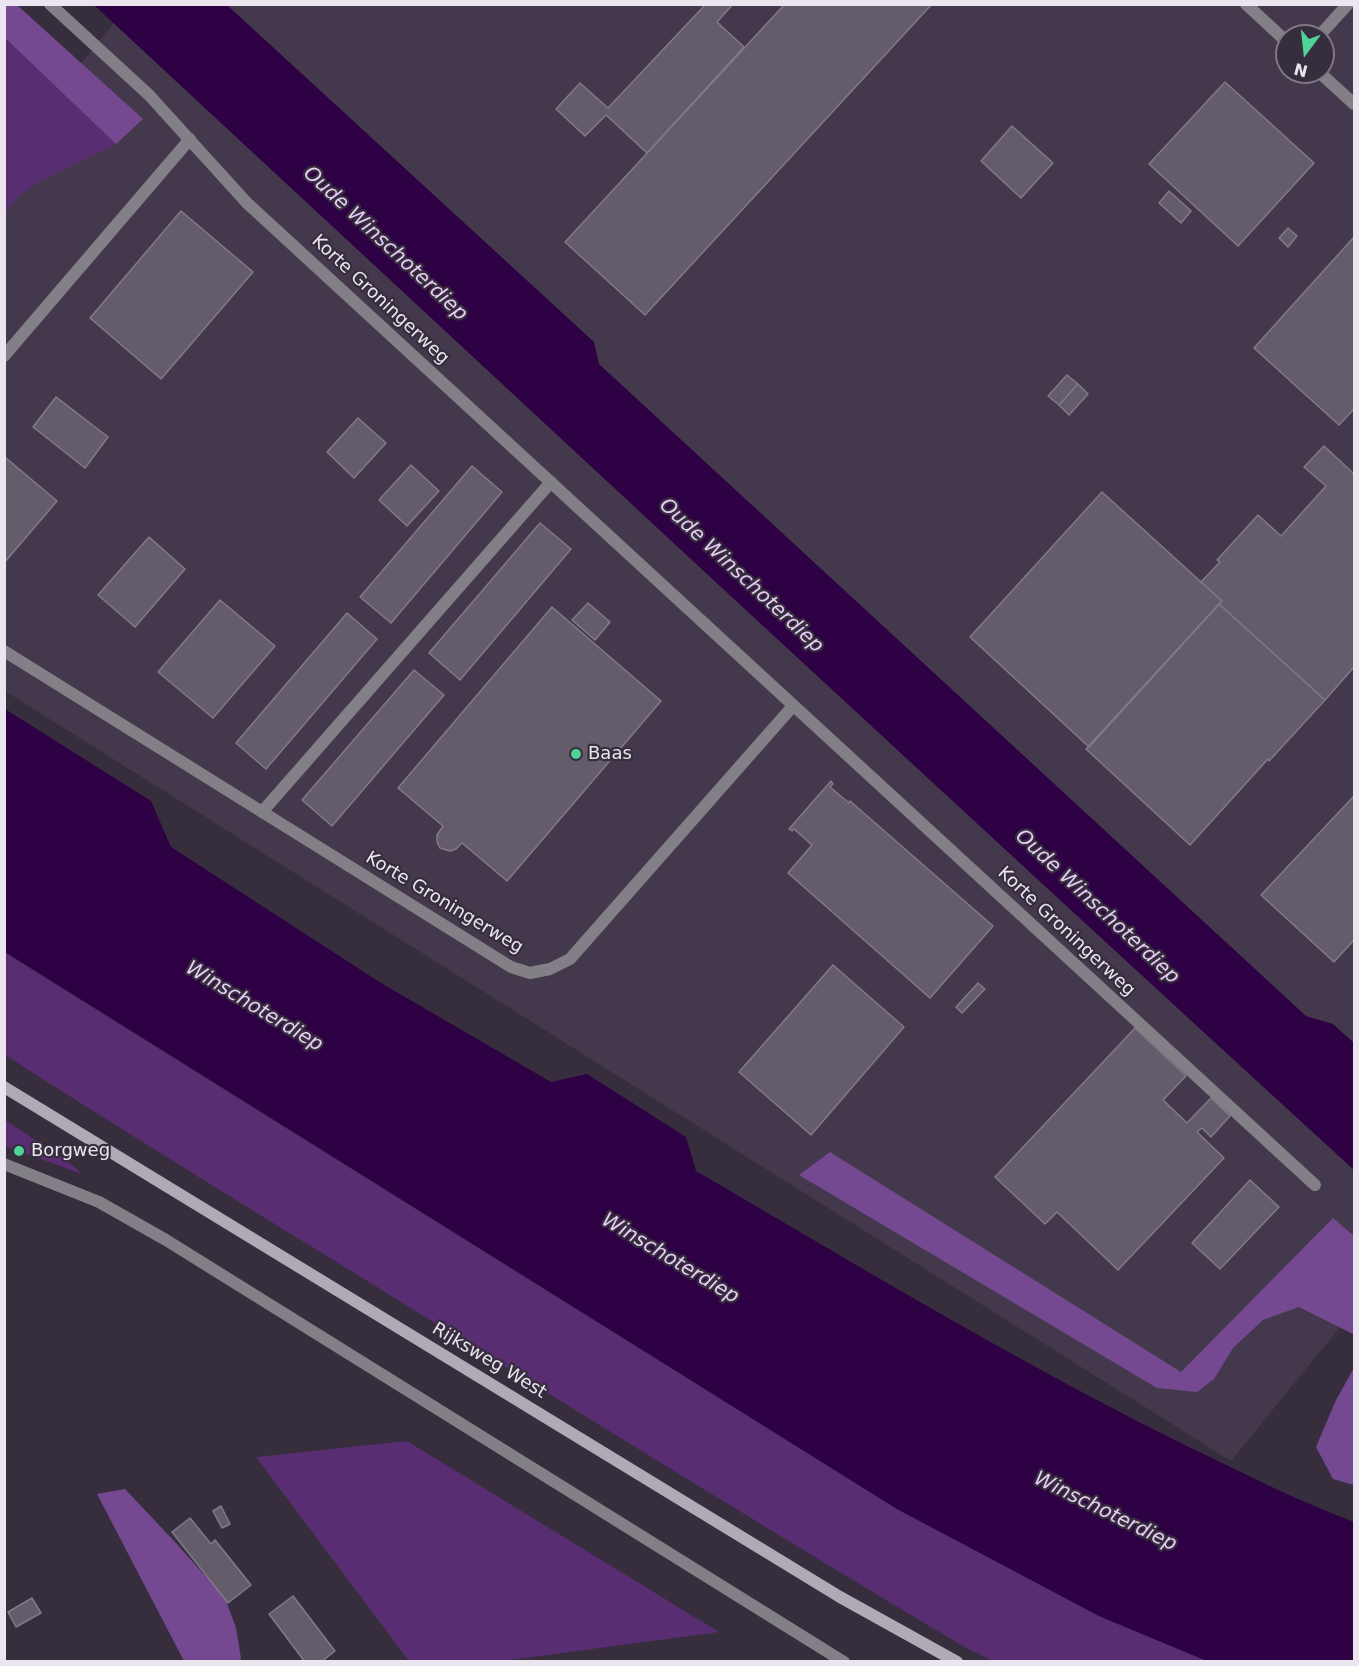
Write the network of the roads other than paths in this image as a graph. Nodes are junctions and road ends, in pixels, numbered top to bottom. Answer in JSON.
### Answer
{"nodes":[{"id":1,"x":50,"y":4,"type":"edge"},
{"id":2,"x":1246,"y":4,"type":"edge"},
{"id":3,"x":1348,"y":4,"type":"edge"},
{"id":4,"x":1330,"y":24,"type":"edge"},
{"id":5,"x":1275,"y":31,"type":"edge"},
{"id":6,"x":1332,"y":84,"type":"edge"},
{"id":7,"x":1354,"y":104,"type":"edge"},
{"id":8,"x":190,"y":139,"type":"junction"},
{"id":9,"x":4,"y":356,"type":"edge"},
{"id":10,"x":551,"y":482,"type":"junction"},
{"id":11,"x":4,"y":651,"type":"edge"},
{"id":12,"x":794,"y":706,"type":"junction"},
{"id":13,"x":262,"y":812,"type":"junction"},
{"id":14,"x":4,"y":1087,"type":"edge"},
{"id":15,"x":4,"y":1164,"type":"edge"},
{"id":16,"x":1315,"y":1185,"type":"dead end"},
{"id":17,"x":844,"y":1662,"type":"edge"},
{"id":18,"x":957,"y":1662,"type":"edge"}],
"edges":[{"from":1,"to":8,"type":"street","name":"Korte Groningerweg"},
{"from":2,"to":5,"type":"street"},
{"from":3,"to":4,"type":"street"},
{"from":6,"to":7,"type":"street"},
{"from":8,"to":9,"type":"street"},
{"from":8,"to":10,"type":"street","name":"Korte Groningerweg"},
{"from":10,"to":12,"type":"street","name":"Korte Groningerweg"},
{"from":10,"to":13,"type":"street"},
{"from":11,"to":13,"type":"street","name":"Korte Groningerweg"},
{"from":12,"to":13,"type":"street","name":"Korte Groningerweg"},
{"from":12,"to":16,"type":"street","name":"Korte Groningerweg"},
{"from":14,"to":18,"type":"main road","name":"Rijksweg West"},
{"from":15,"to":17,"type":"street"}]}
